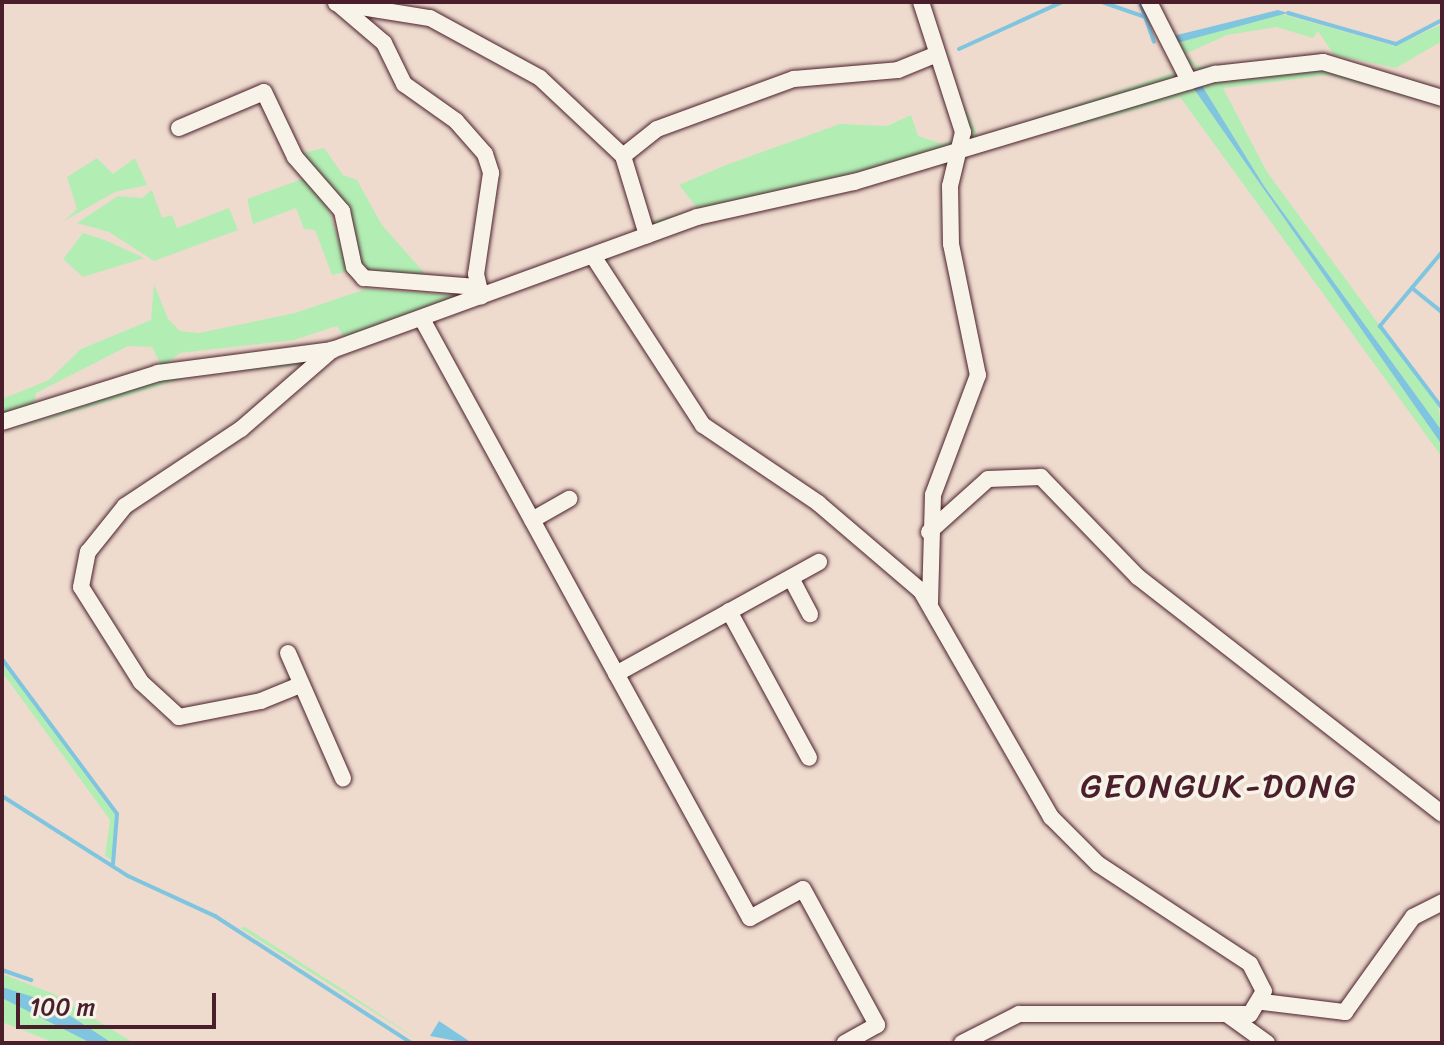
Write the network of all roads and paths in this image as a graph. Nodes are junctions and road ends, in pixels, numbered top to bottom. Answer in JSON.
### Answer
{"nodes":[{"id":1,"x":336,"y":2,"type":"edge"},
{"id":2,"x":921,"y":2,"type":"edge"},
{"id":3,"x":1149,"y":2,"type":"edge"},
{"id":4,"x":937,"y":54,"type":"junction"},
{"id":5,"x":1189,"y":81,"type":"junction"},
{"id":6,"x":1442,"y":98,"type":"edge"},
{"id":7,"x":179,"y":128,"type":"dead end"},
{"id":8,"x":962,"y":151,"type":"junction"},
{"id":9,"x":623,"y":156,"type":"junction"},
{"id":10,"x":647,"y":235,"type":"junction"},
{"id":11,"x":595,"y":259,"type":"junction"},
{"id":12,"x":480,"y":293,"type":"junction"},
{"id":13,"x":422,"y":319,"type":"junction"},
{"id":14,"x":332,"y":350,"type":"junction"},
{"id":15,"x":2,"y":422,"type":"edge"},
{"id":16,"x":569,"y":499,"type":"dead end"},
{"id":17,"x":532,"y":520,"type":"junction"},
{"id":18,"x":929,"y":532,"type":"junction"},
{"id":19,"x":819,"y":562,"type":"dead end"},
{"id":20,"x":791,"y":578,"type":"junction"},
{"id":21,"x":930,"y":603,"type":"junction"},
{"id":22,"x":729,"y":611,"type":"junction"},
{"id":23,"x":810,"y":614,"type":"dead end"},
{"id":24,"x":288,"y":653,"type":"dead end"},
{"id":25,"x":616,"y":674,"type":"junction"},
{"id":26,"x":300,"y":685,"type":"junction"},
{"id":27,"x":809,"y":758,"type":"dead end"},
{"id":28,"x":343,"y":778,"type":"dead end"},
{"id":29,"x":1442,"y":814,"type":"edge"},
{"id":30,"x":1442,"y":902,"type":"edge"},
{"id":31,"x":1263,"y":1002,"type":"junction"},
{"id":32,"x":1228,"y":1015,"type":"junction"},
{"id":33,"x":845,"y":1043,"type":"edge"},
{"id":34,"x":962,"y":1043,"type":"edge"},
{"id":35,"x":1267,"y":1043,"type":"edge"}],
"edges":[{"from":1,"to":9,"type":"street"},
{"from":1,"to":12,"type":"street"},
{"from":2,"to":4,"type":"street"},
{"from":3,"to":5,"type":"street"},
{"from":4,"to":8,"type":"street"},
{"from":4,"to":9,"type":"street"},
{"from":5,"to":6,"type":"street"},
{"from":5,"to":8,"type":"street"},
{"from":7,"to":12,"type":"street"},
{"from":8,"to":10,"type":"street"},
{"from":8,"to":18,"type":"street"},
{"from":9,"to":10,"type":"street"},
{"from":10,"to":11,"type":"street"},
{"from":11,"to":12,"type":"street"},
{"from":11,"to":21,"type":"street"},
{"from":12,"to":13,"type":"street"},
{"from":13,"to":14,"type":"street"},
{"from":13,"to":17,"type":"street"},
{"from":14,"to":15,"type":"street"},
{"from":14,"to":26,"type":"street"},
{"from":16,"to":17,"type":"street"},
{"from":17,"to":25,"type":"street"},
{"from":18,"to":21,"type":"street"},
{"from":18,"to":29,"type":"street"},
{"from":19,"to":20,"type":"street"},
{"from":20,"to":22,"type":"street"},
{"from":20,"to":23,"type":"street"},
{"from":21,"to":31,"type":"street"},
{"from":22,"to":25,"type":"street"},
{"from":22,"to":27,"type":"street"},
{"from":24,"to":26,"type":"street"},
{"from":25,"to":33,"type":"street"},
{"from":26,"to":28,"type":"street"},
{"from":30,"to":31,"type":"street"},
{"from":31,"to":32,"type":"street"},
{"from":32,"to":34,"type":"street"},
{"from":32,"to":35,"type":"street"}]}
